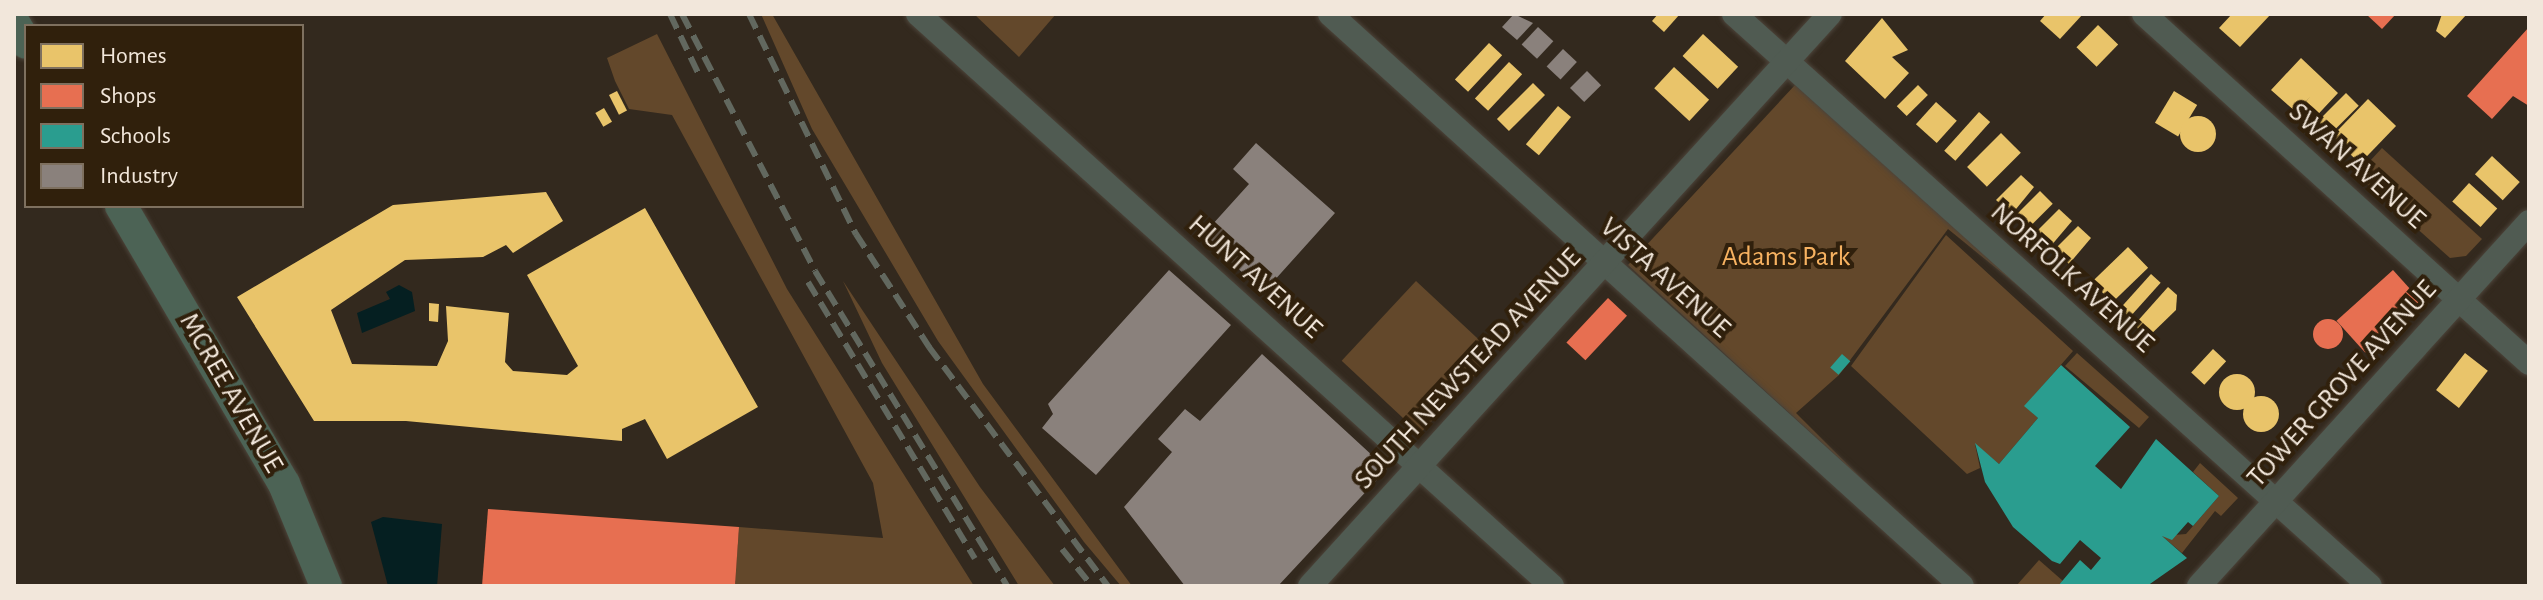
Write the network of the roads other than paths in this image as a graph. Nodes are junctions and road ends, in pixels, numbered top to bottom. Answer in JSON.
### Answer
{"nodes":[{"id":1,"x":918,"y":14,"type":"edge"},
{"id":2,"x":1330,"y":14,"type":"edge"},
{"id":3,"x":1734,"y":14,"type":"edge"},
{"id":4,"x":1830,"y":14,"type":"edge"},
{"id":5,"x":2144,"y":14,"type":"edge"},
{"id":6,"x":1787,"y":62,"type":"junction"},
{"id":7,"x":122,"y":208,"type":"edge"},
{"id":8,"x":2529,"y":222,"type":"edge"},
{"id":9,"x":1605,"y":264,"type":"junction"},
{"id":10,"x":2458,"y":300,"type":"junction"},
{"id":11,"x":2529,"y":363,"type":"edge"},
{"id":12,"x":1419,"y":467,"type":"junction"},
{"id":13,"x":2276,"y":501,"type":"junction"},
{"id":14,"x":326,"y":586,"type":"edge"},
{"id":15,"x":1310,"y":586,"type":"edge"},
{"id":16,"x":1552,"y":586,"type":"edge"},
{"id":17,"x":1962,"y":586,"type":"edge"},
{"id":18,"x":2199,"y":586,"type":"edge"},
{"id":19,"x":2370,"y":586,"type":"edge"}],
"edges":[{"from":1,"to":12,"type":"street","name":"HUNT AVENUE"},
{"from":2,"to":9,"type":"street","name":"VISTA AVENUE"},
{"from":3,"to":6,"type":"street","name":"NORFOLK AVENUE"},
{"from":4,"to":6,"type":"street","name":"SOUTH NEWSTEAD AVENUE"},
{"from":5,"to":10,"type":"street","name":"SWAN AVENUE"},
{"from":6,"to":9,"type":"street","name":"SOUTH NEWSTEAD AVENUE"},
{"from":6,"to":13,"type":"street","name":"NORFOLK AVENUE"},
{"from":7,"to":14,"type":"main road","name":"MCREE AVENUE"},
{"from":8,"to":10,"type":"street","name":"TOWER GROVE AVENUE"},
{"from":9,"to":12,"type":"street","name":"SOUTH NEWSTEAD AVENUE"},
{"from":9,"to":17,"type":"street","name":"VISTA AVENUE"},
{"from":10,"to":11,"type":"street","name":"SWAN AVENUE"},
{"from":10,"to":13,"type":"street","name":"TOWER GROVE AVENUE"},
{"from":12,"to":15,"type":"street","name":"SOUTH NEWSTEAD AVENUE"},
{"from":12,"to":16,"type":"street","name":"HUNT AVENUE"},
{"from":13,"to":18,"type":"street","name":"TOWER GROVE AVENUE"},
{"from":13,"to":19,"type":"street","name":"NORFOLK AVENUE"}]}
